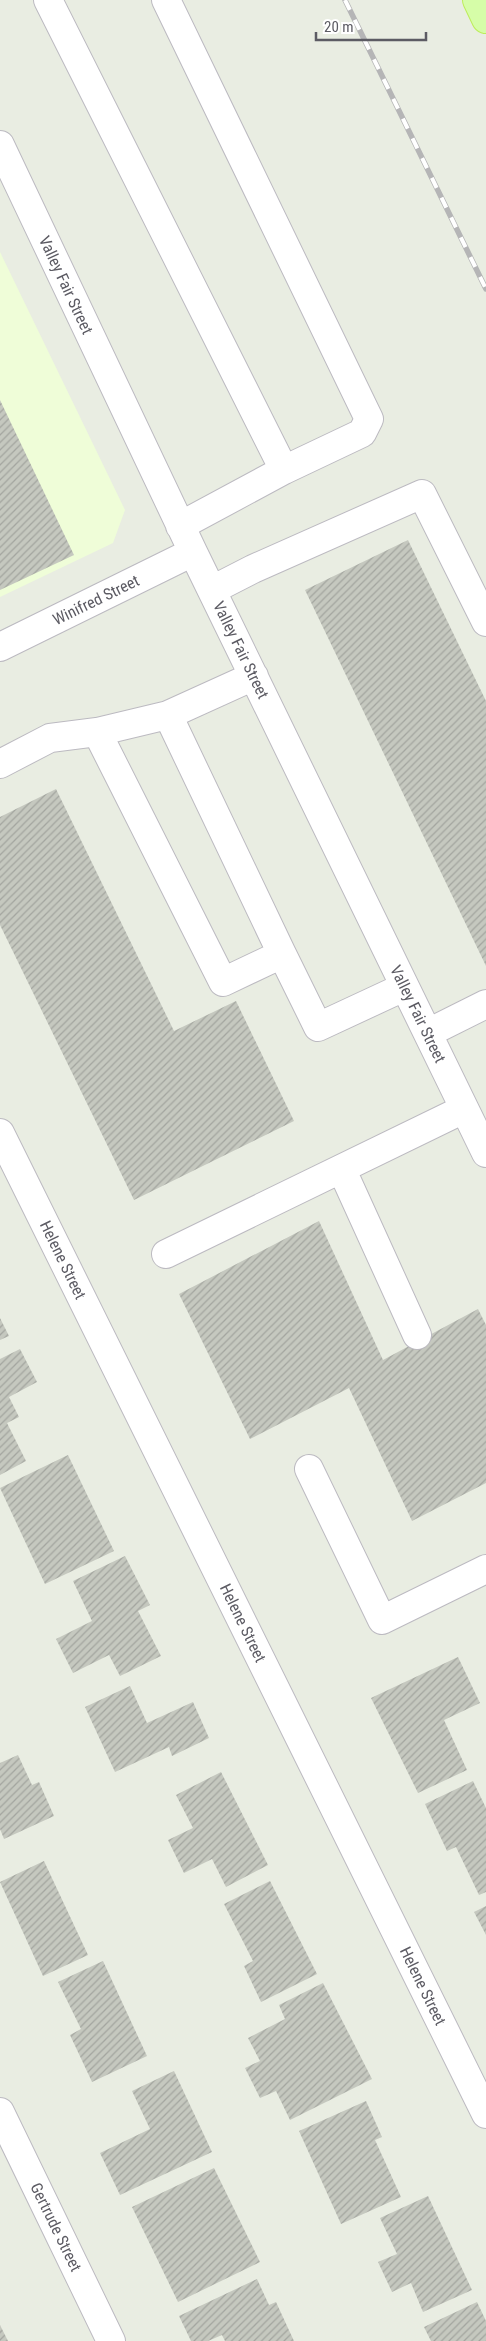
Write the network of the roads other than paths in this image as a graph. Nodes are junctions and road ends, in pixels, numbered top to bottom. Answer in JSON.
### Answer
{"nodes":[{"id":1,"x":48,"y":0,"type":"edge"},
{"id":2,"x":166,"y":0,"type":"edge"},
{"id":3,"x":476,"y":0,"type":"edge"},
{"id":4,"x":486,"y":20,"type":"edge"},
{"id":5,"x":0,"y":145,"type":"edge"},
{"id":6,"x":284,"y":470,"type":"junction"},
{"id":7,"x":180,"y":526,"type":"junction"},
{"id":8,"x":193,"y":552,"type":"junction"},
{"id":9,"x":212,"y":590,"type":"junction"},
{"id":10,"x":486,"y":622,"type":"edge"},
{"id":11,"x":0,"y":647,"type":"edge"},
{"id":12,"x":254,"y":676,"type":"junction"},
{"id":13,"x":168,"y":715,"type":"junction"},
{"id":14,"x":97,"y":732,"type":"junction"},
{"id":15,"x":0,"y":764,"type":"edge"},
{"id":16,"x":282,"y":954,"type":"junction"},
{"id":17,"x":404,"y":987,"type":"junction"},
{"id":18,"x":486,"y":1004,"type":"edge"},
{"id":19,"x":428,"y":1033,"type":"junction"},
{"id":20,"x":464,"y":1109,"type":"junction"},
{"id":21,"x":0,"y":1133,"type":"edge"},
{"id":22,"x":486,"y":1153,"type":"edge"},
{"id":23,"x":342,"y":1170,"type":"junction"},
{"id":24,"x":166,"y":1254,"type":"dead end"},
{"id":25,"x":417,"y":1335,"type":"dead end"},
{"id":26,"x":309,"y":1469,"type":"dead end"},
{"id":27,"x":486,"y":1569,"type":"edge"},
{"id":28,"x":0,"y":2112,"type":"edge"},
{"id":29,"x":486,"y":2114,"type":"edge"},
{"id":30,"x":112,"y":2341,"type":"edge"}],
"edges":[{"from":1,"to":6,"type":"street"},
{"from":2,"to":6,"type":"street"},
{"from":3,"to":4,"type":"main road"},
{"from":5,"to":7,"type":"street","name":"Valley Fair Street"},
{"from":6,"to":7,"type":"street"},
{"from":7,"to":8,"type":"street","name":"Valley Fair Street"},
{"from":8,"to":9,"type":"street","name":"Valley Fair Street"},
{"from":8,"to":11,"type":"street","name":"Winifred Street"},
{"from":9,"to":10,"type":"street"},
{"from":9,"to":12,"type":"street","name":"Valley Fair Street"},
{"from":12,"to":13,"type":"street"},
{"from":12,"to":17,"type":"street","name":"Valley Fair Street"},
{"from":13,"to":14,"type":"street"},
{"from":13,"to":16,"type":"street"},
{"from":14,"to":15,"type":"street"},
{"from":14,"to":16,"type":"street"},
{"from":16,"to":17,"type":"street"},
{"from":17,"to":19,"type":"street","name":"Valley Fair Street"},
{"from":18,"to":19,"type":"street"},
{"from":19,"to":20,"type":"street","name":"Valley Fair Street"},
{"from":20,"to":22,"type":"street","name":"Valley Fair Street"},
{"from":20,"to":23,"type":"street"},
{"from":21,"to":29,"type":"street","name":"Helene Street"},
{"from":23,"to":24,"type":"street"},
{"from":23,"to":25,"type":"street"},
{"from":26,"to":27,"type":"street"},
{"from":28,"to":30,"type":"street","name":"Gertrude Street"}]}
